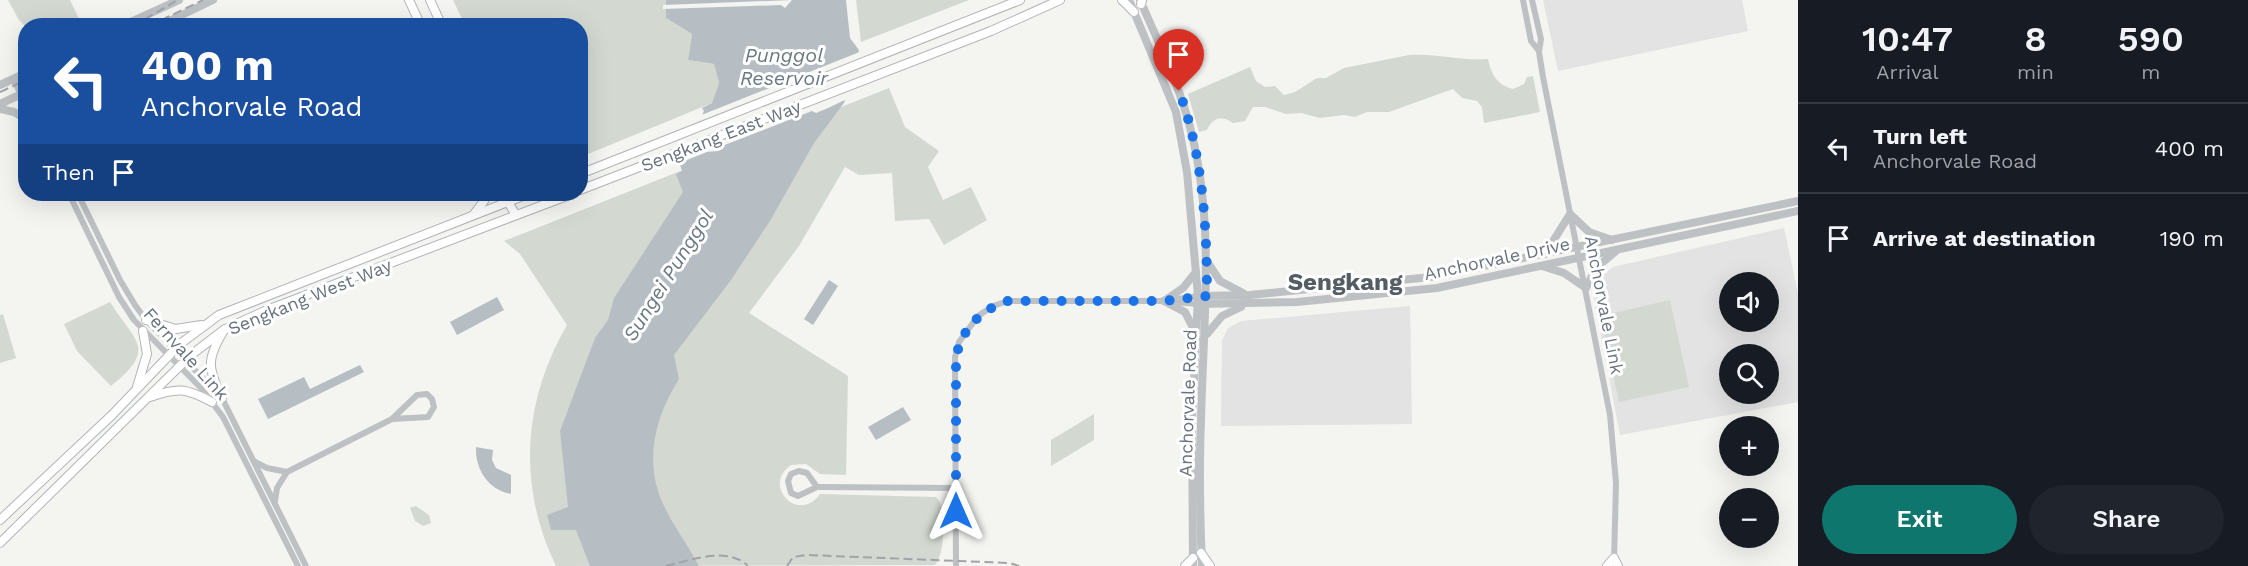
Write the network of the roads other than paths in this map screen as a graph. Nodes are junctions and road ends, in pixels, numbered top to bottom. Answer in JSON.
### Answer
{"nodes":[{"id":1,"x":179,"y":0,"type":"edge"},
{"id":2,"x":213,"y":0,"type":"edge"},
{"id":3,"x":409,"y":0,"type":"edge"},
{"id":4,"x":430,"y":0,"type":"edge"},
{"id":5,"x":1020,"y":0,"type":"edge"},
{"id":6,"x":1060,"y":0,"type":"edge"},
{"id":7,"x":1122,"y":0,"type":"edge"},
{"id":8,"x":1129,"y":0,"type":"edge"},
{"id":9,"x":1523,"y":0,"type":"edge"},
{"id":10,"x":1532,"y":0,"type":"edge"},
{"id":11,"x":1141,"y":1,"type":"edge"},
{"id":12,"x":1134,"y":12,"type":"junction"},
{"id":13,"x":140,"y":18,"type":"edge"},
{"id":14,"x":176,"y":18,"type":"edge"},
{"id":15,"x":417,"y":18,"type":"edge"},
{"id":16,"x":438,"y":18,"type":"edge"},
{"id":17,"x":1539,"y":52,"type":"junction"},
{"id":18,"x":18,"y":78,"type":"edge"},
{"id":19,"x":14,"y":79,"type":"junction"},
{"id":20,"x":0,"y":85,"type":"edge"},
{"id":21,"x":18,"y":85,"type":"edge"},
{"id":22,"x":18,"y":96,"type":"edge"},
{"id":23,"x":0,"y":107,"type":"edge"},
{"id":24,"x":18,"y":114,"type":"edge"},
{"id":25,"x":588,"y":171,"type":"edge"},
{"id":26,"x":588,"y":187,"type":"edge"},
{"id":27,"x":72,"y":201,"type":"edge"},
{"id":28,"x":81,"y":201,"type":"edge"},
{"id":29,"x":484,"y":201,"type":"edge"},
{"id":30,"x":498,"y":201,"type":"edge"},
{"id":31,"x":508,"y":201,"type":"edge"},
{"id":32,"x":529,"y":201,"type":"edge"},
{"id":33,"x":552,"y":201,"type":"edge"},
{"id":34,"x":1798,"y":201,"type":"edge"},
{"id":35,"x":532,"y":208,"type":"junction"},
{"id":36,"x":1798,"y":211,"type":"edge"},
{"id":37,"x":473,"y":214,"type":"junction"},
{"id":38,"x":1570,"y":214,"type":"junction"},
{"id":39,"x":516,"y":215,"type":"junction"},
{"id":40,"x":1614,"y":240,"type":"junction"},
{"id":41,"x":1577,"y":247,"type":"junction"},
{"id":42,"x":1620,"y":248,"type":"junction"},
{"id":43,"x":1545,"y":254,"type":"junction"},
{"id":44,"x":1580,"y":257,"type":"junction"},
{"id":45,"x":1206,"y":259,"type":"junction"},
{"id":46,"x":1540,"y":266,"type":"junction"},
{"id":47,"x":1196,"y":272,"type":"junction"},
{"id":48,"x":1586,"y":288,"type":"junction"},
{"id":49,"x":1250,"y":295,"type":"junction"},
{"id":50,"x":1202,"y":300,"type":"junction"},
{"id":51,"x":1164,"y":301,"type":"junction"},
{"id":52,"x":1249,"y":305,"type":"junction"},
{"id":53,"x":146,"y":320,"type":"junction"},
{"id":54,"x":205,"y":324,"type":"junction"},
{"id":55,"x":225,"y":329,"type":"junction"},
{"id":56,"x":143,"y":331,"type":"junction"},
{"id":57,"x":1195,"y":332,"type":"junction"},
{"id":58,"x":1206,"y":336,"type":"junction"},
{"id":59,"x":173,"y":353,"type":"junction"},
{"id":60,"x":184,"y":363,"type":"junction"},
{"id":61,"x":136,"y":390,"type":"junction"},
{"id":62,"x":147,"y":398,"type":"junction"},
{"id":63,"x":222,"y":398,"type":"junction"},
{"id":64,"x":212,"y":402,"type":"junction"},
{"id":65,"x":392,"y":419,"type":"junction"},
{"id":66,"x":254,"y":462,"type":"junction"},
{"id":67,"x":287,"y":472,"type":"junction"},
{"id":68,"x":817,"y":487,"type":"junction"},
{"id":69,"x":956,"y":488,"type":"junction"},
{"id":70,"x":275,"y":502,"type":"junction"},
{"id":71,"x":0,"y":520,"type":"edge"},
{"id":72,"x":0,"y":543,"type":"edge"},
{"id":73,"x":1201,"y":553,"type":"junction"},
{"id":74,"x":1193,"y":562,"type":"edge"},
{"id":75,"x":1615,"y":563,"type":"edge"},
{"id":76,"x":298,"y":566,"type":"edge"},
{"id":77,"x":306,"y":566,"type":"edge"},
{"id":78,"x":956,"y":566,"type":"edge"},
{"id":79,"x":1185,"y":566,"type":"edge"},
{"id":80,"x":1202,"y":566,"type":"edge"},
{"id":81,"x":1210,"y":566,"type":"edge"},
{"id":82,"x":1607,"y":566,"type":"edge"}],
"edges":[{"from":1,"to":13,"type":"street"},
{"from":2,"to":14,"type":"street"},
{"from":3,"to":15,"type":"main road"},
{"from":4,"to":16,"type":"main road"},
{"from":5,"to":25,"type":"main road","name":"Sengkang East Way"},
{"from":6,"to":26,"type":"main road","name":"Sengkang East Way"},
{"from":7,"to":12,"type":"main road"},
{"from":8,"to":12,"type":"street","name":"Anchorvale Road"},
{"from":9,"to":17,"type":"street","name":"Anchorvale Link"},
{"from":10,"to":17,"type":"street","name":"Anchorvale Link"},
{"from":11,"to":45,"type":"street","name":"Anchorvale Road"},
{"from":12,"to":47,"type":"street","name":"Anchorvale Road"},
{"from":17,"to":38,"type":"street","name":"Anchorvale Link"},
{"from":18,"to":19,"type":"street"},
{"from":19,"to":20,"type":"street"},
{"from":19,"to":21,"type":"street"},
{"from":22,"to":23,"type":"street"},
{"from":23,"to":24,"type":"street"},
{"from":27,"to":56,"type":"street","name":"Fernvale Link"},
{"from":28,"to":53,"type":"street","name":"Fernvale Link"},
{"from":29,"to":37,"type":"main road"},
{"from":30,"to":37,"type":"main road","name":"Sengkang West Way"},
{"from":31,"to":39,"type":"main road"},
{"from":32,"to":35,"type":"main road"},
{"from":33,"to":35,"type":"main road"},
{"from":34,"to":40,"type":"street","name":"Anchorvale Drive"},
{"from":35,"to":39,"type":"main road"},
{"from":36,"to":42,"type":"street","name":"Anchorvale Drive"},
{"from":37,"to":54,"type":"main road","name":"Sengkang West Way"},
{"from":38,"to":40,"type":"street"},
{"from":38,"to":41,"type":"street","name":"Anchorvale Link"},
{"from":38,"to":43,"type":"street"},
{"from":39,"to":55,"type":"main road","name":"Sengkang West Way"},
{"from":40,"to":41,"type":"street","name":"Anchorvale Drive"},
{"from":41,"to":43,"type":"street","name":"Anchorvale Drive"},
{"from":41,"to":44,"type":"street","name":"Anchorvale Link"},
{"from":42,"to":44,"type":"street","name":"Anchorvale Drive"},
{"from":42,"to":48,"type":"street"},
{"from":43,"to":49,"type":"street","name":"Anchorvale Drive"},
{"from":44,"to":46,"type":"street","name":"Anchorvale Drive"},
{"from":44,"to":48,"type":"street","name":"Anchorvale Link"},
{"from":45,"to":49,"type":"street"},
{"from":45,"to":50,"type":"street","name":"Anchorvale Road"},
{"from":46,"to":48,"type":"street"},
{"from":46,"to":52,"type":"street","name":"Anchorvale Drive"},
{"from":47,"to":50,"type":"street","name":"Anchorvale Road"},
{"from":47,"to":51,"type":"street"},
{"from":48,"to":75,"type":"street","name":"Anchorvale Link"},
{"from":49,"to":50,"type":"street","name":"Anchorvale Drive"},
{"from":50,"to":51,"type":"street"},
{"from":50,"to":52,"type":"street","name":"Anchorvale Drive"},
{"from":50,"to":57,"type":"street","name":"Anchorvale Road"},
{"from":50,"to":58,"type":"street","name":"Anchorvale Road"},
{"from":51,"to":57,"type":"street"},
{"from":51,"to":69,"type":"street"},
{"from":52,"to":58,"type":"street"},
{"from":53,"to":54,"type":"main road"},
{"from":53,"to":59,"type":"street","name":"Fernvale Link"},
{"from":54,"to":59,"type":"main road","name":"Sengkang West Way"},
{"from":55,"to":60,"type":"main road","name":"Sengkang West Way"},
{"from":55,"to":63,"type":"main road"},
{"from":56,"to":59,"type":"street","name":"Fernvale Link"},
{"from":56,"to":61,"type":"main road"},
{"from":57,"to":74,"type":"street","name":"Anchorvale Road"},
{"from":58,"to":73,"type":"street","name":"Anchorvale Road"},
{"from":59,"to":60,"type":"street","name":"Fernvale Link"},
{"from":59,"to":61,"type":"main road","name":"Sengkang West Way"},
{"from":60,"to":62,"type":"main road","name":"Sengkang West Way"},
{"from":60,"to":63,"type":"street","name":"Fernvale Link"},
{"from":60,"to":64,"type":"street","name":"Fernvale Link"},
{"from":61,"to":71,"type":"main road","name":"Sengkang West Way"},
{"from":62,"to":64,"type":"main road"},
{"from":62,"to":72,"type":"main road","name":"Sengkang West Way"},
{"from":63,"to":66,"type":"street","name":"Fernvale Link"},
{"from":64,"to":76,"type":"street","name":"Fernvale Link"},
{"from":65,"to":65,"type":"street"},
{"from":65,"to":67,"type":"street"},
{"from":66,"to":67,"type":"street"},
{"from":66,"to":70,"type":"street","name":"Fernvale Link"},
{"from":67,"to":70,"type":"street"},
{"from":68,"to":68,"type":"street"},
{"from":68,"to":69,"type":"street"},
{"from":69,"to":78,"type":"street"},
{"from":70,"to":77,"type":"street","name":"Fernvale Link"},
{"from":73,"to":80,"type":"street","name":"Anchorvale Road"},
{"from":73,"to":81,"type":"main road"},
{"from":74,"to":79,"type":"main road"},
{"from":75,"to":82,"type":"main road"}]}
